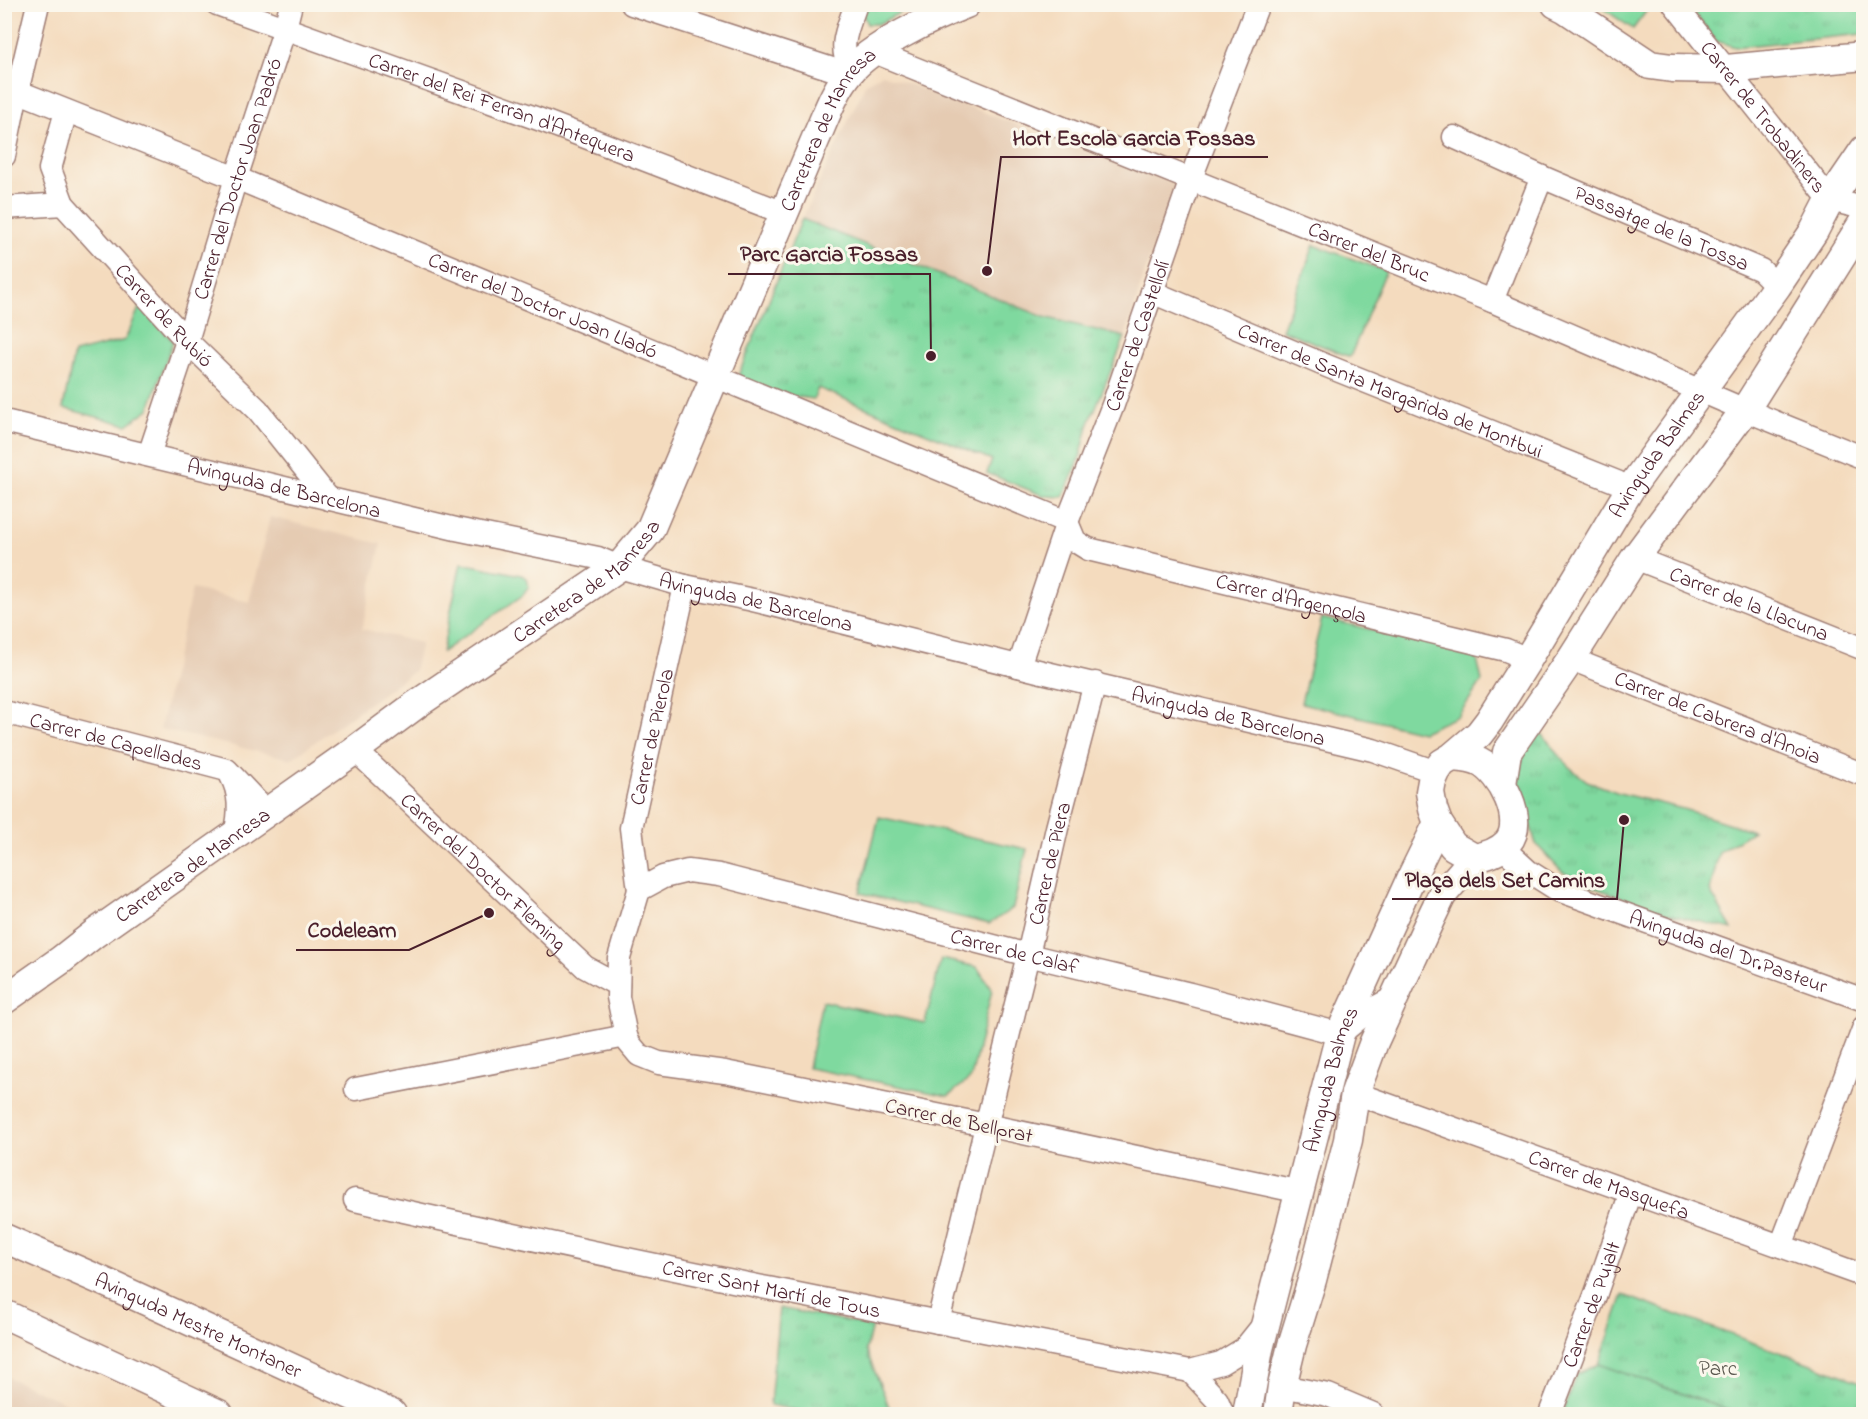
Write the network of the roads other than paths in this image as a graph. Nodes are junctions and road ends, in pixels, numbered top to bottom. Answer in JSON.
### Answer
{"nodes":[{"id":1,"x":38,"y":4,"type":"edge"},
{"id":2,"x":217,"y":4,"type":"edge"},
{"id":3,"x":291,"y":4,"type":"edge"},
{"id":4,"x":633,"y":4,"type":"edge"},
{"id":5,"x":856,"y":4,"type":"edge"},
{"id":6,"x":966,"y":4,"type":"edge"},
{"id":7,"x":1258,"y":4,"type":"edge"},
{"id":8,"x":1556,"y":4,"type":"edge"},
{"id":9,"x":1674,"y":4,"type":"edge"},
{"id":10,"x":285,"y":28,"type":"junction"},
{"id":11,"x":872,"y":51,"type":"junction"},
{"id":12,"x":1863,"y":57,"type":"edge"},
{"id":13,"x":1726,"y":69,"type":"junction"},
{"id":14,"x":850,"y":71,"type":"junction"},
{"id":15,"x":11,"y":89,"type":"edge"},
{"id":16,"x":66,"y":111,"type":"junction"},
{"id":17,"x":1454,"y":137,"type":"dead end"},
{"id":18,"x":1863,"y":150,"type":"edge"},
{"id":19,"x":4,"y":156,"type":"edge"},
{"id":20,"x":1542,"y":177,"type":"junction"},
{"id":21,"x":236,"y":178,"type":"junction"},
{"id":22,"x":1191,"y":180,"type":"junction"},
{"id":23,"x":1830,"y":200,"type":"junction"},
{"id":24,"x":63,"y":204,"type":"junction"},
{"id":25,"x":4,"y":208,"type":"edge"},
{"id":26,"x":1863,"y":208,"type":"edge"},
{"id":27,"x":784,"y":213,"type":"junction"},
{"id":28,"x":1863,"y":221,"type":"edge"},
{"id":29,"x":1777,"y":286,"type":"junction"},
{"id":30,"x":1152,"y":292,"type":"junction"},
{"id":31,"x":1492,"y":302,"type":"junction"},
{"id":32,"x":187,"y":341,"type":"junction"},
{"id":33,"x":716,"y":376,"type":"junction"},
{"id":34,"x":1702,"y":390,"type":"junction"},
{"id":35,"x":1745,"y":410,"type":"junction"},
{"id":36,"x":4,"y":421,"type":"edge"},
{"id":37,"x":149,"y":455,"type":"junction"},
{"id":38,"x":1863,"y":458,"type":"edge"},
{"id":39,"x":1630,"y":489,"type":"junction"},
{"id":40,"x":329,"y":499,"type":"junction"},
{"id":41,"x":1067,"y":522,"type":"junction"},
{"id":42,"x":1635,"y":558,"type":"junction"},
{"id":43,"x":619,"y":567,"type":"junction"},
{"id":44,"x":685,"y":586,"type":"junction"},
{"id":45,"x":1863,"y":649,"type":"edge"},
{"id":46,"x":1528,"y":659,"type":"junction"},
{"id":47,"x":1571,"y":659,"type":"junction"},
{"id":48,"x":1019,"y":666,"type":"junction"},
{"id":49,"x":1095,"y":683,"type":"junction"},
{"id":50,"x":4,"y":712,"type":"edge"},
{"id":51,"x":355,"y":750,"type":"junction"},
{"id":52,"x":1444,"y":764,"type":"junction"},
{"id":53,"x":227,"y":770,"type":"junction"},
{"id":54,"x":1863,"y":775,"type":"edge"},
{"id":55,"x":1502,"y":784,"type":"junction"},
{"id":56,"x":267,"y":810,"type":"junction"},
{"id":57,"x":1438,"y":823,"type":"junction"},
{"id":58,"x":235,"y":834,"type":"junction"},
{"id":59,"x":1502,"y":848,"type":"junction"},
{"id":60,"x":1474,"y":858,"type":"junction"},
{"id":61,"x":639,"y":890,"type":"junction"},
{"id":62,"x":1028,"y":955,"type":"junction"},
{"id":63,"x":618,"y":986,"type":"junction"},
{"id":64,"x":1395,"y":997,"type":"junction"},
{"id":65,"x":4,"y":1000,"type":"edge"},
{"id":66,"x":1863,"y":1000,"type":"edge"},
{"id":67,"x":1863,"y":1027,"type":"edge"},
{"id":68,"x":1340,"y":1034,"type":"junction"},
{"id":69,"x":626,"y":1036,"type":"junction"},
{"id":70,"x":356,"y":1089,"type":"dead end"},
{"id":71,"x":1355,"y":1093,"type":"junction"},
{"id":72,"x":986,"y":1125,"type":"junction"},
{"id":73,"x":1301,"y":1192,"type":"junction"},
{"id":74,"x":1631,"y":1192,"type":"junction"},
{"id":75,"x":355,"y":1200,"type":"dead end"},
{"id":76,"x":4,"y":1238,"type":"edge"},
{"id":77,"x":1781,"y":1246,"type":"junction"},
{"id":78,"x":1863,"y":1276,"type":"edge"},
{"id":79,"x":4,"y":1314,"type":"edge"},
{"id":80,"x":1268,"y":1318,"type":"junction"},
{"id":81,"x":938,"y":1322,"type":"junction"},
{"id":82,"x":1292,"y":1345,"type":"junction"},
{"id":83,"x":1259,"y":1349,"type":"junction"},
{"id":84,"x":1190,"y":1371,"type":"junction"},
{"id":85,"x":1282,"y":1386,"type":"junction"},
{"id":86,"x":219,"y":1414,"type":"edge"},
{"id":87,"x":392,"y":1414,"type":"edge"},
{"id":88,"x":1223,"y":1414,"type":"edge"},
{"id":89,"x":1233,"y":1414,"type":"edge"},
{"id":90,"x":1247,"y":1414,"type":"edge"},
{"id":91,"x":1263,"y":1414,"type":"edge"},
{"id":92,"x":1278,"y":1414,"type":"edge"},
{"id":93,"x":1372,"y":1414,"type":"edge"},
{"id":94,"x":1550,"y":1414,"type":"edge"}],
"edges":[{"from":1,"to":15,"type":"street"},
{"from":2,"to":10,"type":"street","name":"Carrer del Rei Ferran d'Antequera"},
{"from":3,"to":10,"type":"street","name":"Carrer del Doctor Joan Padró"},
{"from":4,"to":14,"type":"street"},
{"from":5,"to":14,"type":"street"},
{"from":6,"to":11,"type":"street","name":"Carretera de Manresa"},
{"from":7,"to":22,"type":"street","name":"Carrer de Castellolí"},
{"from":8,"to":13,"type":"street"},
{"from":9,"to":13,"type":"street","name":"Carrer de Trobadiners"},
{"from":10,"to":21,"type":"street","name":"Carrer del Doctor Joan Padró"},
{"from":10,"to":27,"type":"street","name":"Carrer del Rei Ferran d'Antequera"},
{"from":11,"to":14,"type":"street","name":"Carretera de Manresa"},
{"from":11,"to":22,"type":"street","name":"Carrer del Bruc"},
{"from":12,"to":13,"type":"street"},
{"from":13,"to":23,"type":"street","name":"Carrer de Trobadiners"},
{"from":14,"to":27,"type":"street","name":"Carretera de Manresa"},
{"from":15,"to":16,"type":"street","name":"Carrer del Doctor Joan Lladó"},
{"from":15,"to":19,"type":"street"},
{"from":16,"to":21,"type":"street","name":"Carrer del Doctor Joan Lladó"},
{"from":16,"to":24,"type":"street","name":"Carrer de Rubió"},
{"from":17,"to":20,"type":"street","name":"Passatge de la Tossa"},
{"from":18,"to":23,"type":"street","name":"Avinguda Balmes"},
{"from":20,"to":29,"type":"street","name":"Passatge de la Tossa"},
{"from":20,"to":31,"type":"street"},
{"from":21,"to":32,"type":"street","name":"Carrer del Doctor Joan Padró"},
{"from":21,"to":33,"type":"street","name":"Carrer del Doctor Joan Lladó"},
{"from":22,"to":30,"type":"street","name":"Carrer de Castellolí"},
{"from":22,"to":31,"type":"street","name":"Carrer del Bruc"},
{"from":23,"to":26,"type":"street"},
{"from":23,"to":29,"type":"street","name":"Avinguda Balmes"},
{"from":24,"to":25,"type":"street"},
{"from":24,"to":32,"type":"street","name":"Carrer de Rubió"},
{"from":27,"to":33,"type":"street","name":"Carretera de Manresa"},
{"from":28,"to":35,"type":"street","name":"Avinguda Balmes"},
{"from":29,"to":34,"type":"street","name":"Avinguda Balmes"},
{"from":30,"to":39,"type":"street","name":"Carrer de Santa Margarida de Montbui"},
{"from":30,"to":41,"type":"street","name":"Carrer de Castellolí"},
{"from":31,"to":34,"type":"street","name":"Carrer del Bruc"},
{"from":32,"to":37,"type":"street","name":"Carrer del Doctor Joan Padró"},
{"from":32,"to":40,"type":"street","name":"Carrer de Rubió"},
{"from":33,"to":41,"type":"street","name":"Carrer del Doctor Joan Lladó"},
{"from":33,"to":43,"type":"street","name":"Carretera de Manresa"},
{"from":34,"to":35,"type":"street","name":"Carrer del Bruc"},
{"from":34,"to":39,"type":"street","name":"Avinguda Balmes"},
{"from":35,"to":38,"type":"street","name":"Carrer del Bruc"},
{"from":35,"to":42,"type":"street","name":"Avinguda Balmes"},
{"from":36,"to":37,"type":"street","name":"Avinguda de Barcelona"},
{"from":37,"to":40,"type":"street","name":"Avinguda de Barcelona"},
{"from":39,"to":46,"type":"street","name":"Avinguda Balmes"},
{"from":40,"to":43,"type":"street","name":"Avinguda de Barcelona"},
{"from":41,"to":46,"type":"street","name":"Carrer d'Argençola"},
{"from":41,"to":48,"type":"street","name":"Carrer de Castellolí"},
{"from":42,"to":45,"type":"street","name":"Carrer de la Llacuna"},
{"from":42,"to":47,"type":"street","name":"Avinguda Balmes"},
{"from":43,"to":44,"type":"street","name":"Avinguda de Barcelona"},
{"from":43,"to":51,"type":"street","name":"Carretera de Manresa"},
{"from":44,"to":48,"type":"street","name":"Avinguda de Barcelona"},
{"from":44,"to":61,"type":"street","name":"Carrer de Pierola"},
{"from":46,"to":52,"type":"street","name":"Avinguda Balmes"},
{"from":47,"to":54,"type":"street","name":"Carrer de Cabrera d'Anoia"},
{"from":47,"to":55,"type":"street","name":"Avinguda Balmes"},
{"from":48,"to":49,"type":"street","name":"Avinguda de Barcelona"},
{"from":49,"to":52,"type":"street","name":"Avinguda de Barcelona"},
{"from":49,"to":62,"type":"street","name":"Carrer de Piera"},
{"from":50,"to":53,"type":"street","name":"Carrer de Capellades"},
{"from":51,"to":56,"type":"street","name":"Carretera de Manresa"},
{"from":51,"to":63,"type":"street","name":"Carrer del Doctor Fleming"},
{"from":52,"to":55,"type":"street"},
{"from":52,"to":57,"type":"street"},
{"from":53,"to":56,"type":"street","name":"Carrer de Capellades"},
{"from":53,"to":58,"type":"street","name":"Carrer de Capellades"},
{"from":55,"to":59,"type":"street"},
{"from":56,"to":58,"type":"street","name":"Carretera de Manresa"},
{"from":57,"to":60,"type":"street"},
{"from":57,"to":68,"type":"street","name":"Avinguda Balmes"},
{"from":58,"to":65,"type":"street","name":"Carretera de Manresa"},
{"from":59,"to":60,"type":"street"},
{"from":59,"to":66,"type":"street","name":"Avinguda del Dr.Pasteur"},
{"from":60,"to":64,"type":"street","name":"Avinguda Balmes"},
{"from":61,"to":62,"type":"street","name":"Carrer de Calaf"},
{"from":61,"to":63,"type":"street"},
{"from":62,"to":68,"type":"street","name":"Carrer de Calaf"},
{"from":62,"to":72,"type":"street","name":"Carrer de Piera"},
{"from":63,"to":69,"type":"street"},
{"from":64,"to":68,"type":"street"},
{"from":64,"to":71,"type":"street","name":"Avinguda Balmes"},
{"from":67,"to":77,"type":"street"},
{"from":68,"to":73,"type":"street","name":"Avinguda Balmes"},
{"from":69,"to":70,"type":"street"},
{"from":69,"to":72,"type":"street","name":"Carrer de Bellprat"},
{"from":71,"to":74,"type":"street","name":"Carrer de Masquefa"},
{"from":71,"to":82,"type":"street","name":"Avinguda Balmes"},
{"from":72,"to":73,"type":"street","name":"Carrer de Bellprat"},
{"from":72,"to":81,"type":"street","name":"Carrer de Piera"},
{"from":73,"to":80,"type":"street","name":"Avinguda Balmes"},
{"from":74,"to":77,"type":"street","name":"Carrer de Masquefa"},
{"from":74,"to":94,"type":"street","name":"Carrer de Pujalt"},
{"from":75,"to":81,"type":"street","name":"Carrer Sant Martí de Tous"},
{"from":76,"to":87,"type":"street","name":"Avinguda Mestre Montaner"},
{"from":77,"to":78,"type":"street","name":"Carrer de Masquefa"},
{"from":79,"to":86,"type":"street"},
{"from":80,"to":83,"type":"street","name":"Avinguda Balmes"},
{"from":80,"to":84,"type":"street"},
{"from":81,"to":84,"type":"street","name":"Carrer Sant Martí de Tous"},
{"from":82,"to":85,"type":"street","name":"Avinguda Balmes"},
{"from":82,"to":91,"type":"street","name":"Avinguda Balmes"},
{"from":83,"to":89,"type":"street","name":"Avinguda Balmes"},
{"from":83,"to":90,"type":"street","name":"Avinguda Balmes"},
{"from":84,"to":88,"type":"street"},
{"from":85,"to":92,"type":"street","name":"Avinguda Balmes"},
{"from":85,"to":93,"type":"street"}]}
